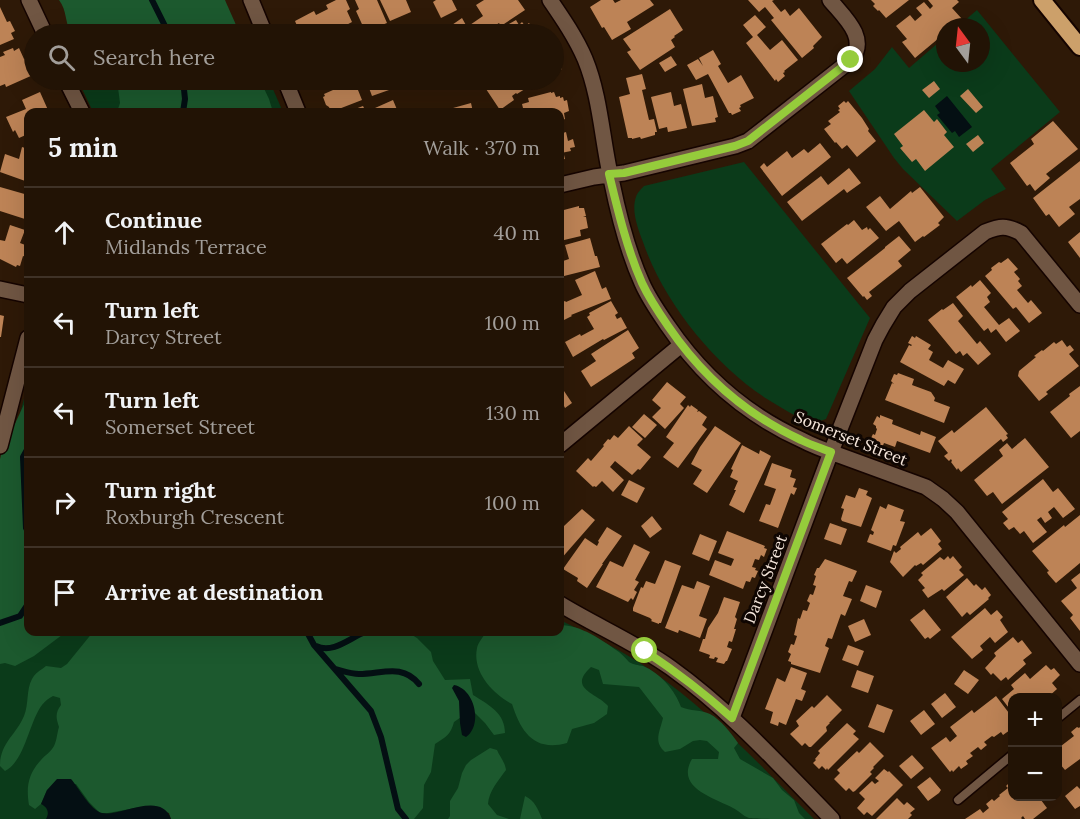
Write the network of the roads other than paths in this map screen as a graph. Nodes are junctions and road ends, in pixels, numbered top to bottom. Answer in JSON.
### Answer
{"nodes":[{"id":1,"x":29,"y":0,"type":"edge"},
{"id":2,"x":251,"y":0,"type":"edge"},
{"id":3,"x":550,"y":0,"type":"edge"},
{"id":4,"x":830,"y":0,"type":"edge"},
{"id":5,"x":1042,"y":0,"type":"edge"},
{"id":6,"x":40,"y":24,"type":"edge"},
{"id":7,"x":261,"y":24,"type":"edge"},
{"id":8,"x":1080,"y":47,"type":"edge"},
{"id":9,"x":71,"y":90,"type":"edge"},
{"id":10,"x":289,"y":90,"type":"edge"},
{"id":11,"x":80,"y":108,"type":"edge"},
{"id":12,"x":296,"y":108,"type":"edge"},
{"id":13,"x":609,"y":174,"type":"junction"},
{"id":14,"x":564,"y":184,"type":"edge"},
{"id":15,"x":0,"y":289,"type":"edge"},
{"id":16,"x":24,"y":295,"type":"edge"},
{"id":17,"x":1080,"y":305,"type":"edge"},
{"id":18,"x":681,"y":345,"type":"junction"},
{"id":19,"x":24,"y":353,"type":"edge"},
{"id":20,"x":564,"y":442,"type":"edge"},
{"id":21,"x":0,"y":446,"type":"edge"},
{"id":22,"x":831,"y":452,"type":"junction"},
{"id":23,"x":564,"y":606,"type":"edge"},
{"id":24,"x":1080,"y":664,"type":"edge"},
{"id":25,"x":1080,"y":700,"type":"edge"},
{"id":26,"x":1062,"y":715,"type":"edge"},
{"id":27,"x":732,"y":718,"type":"junction"},
{"id":28,"x":1008,"y":758,"type":"edge"},
{"id":29,"x":957,"y":800,"type":"dead end"},
{"id":30,"x":832,"y":819,"type":"edge"}],
"edges":[{"from":1,"to":6,"type":"street"},
{"from":2,"to":7,"type":"street"},
{"from":3,"to":13,"type":"street","name":"Somerset Street"},
{"from":4,"to":13,"type":"street"},
{"from":5,"to":8,"type":"highway"},
{"from":9,"to":11,"type":"street"},
{"from":10,"to":12,"type":"street"},
{"from":13,"to":14,"type":"street"},
{"from":13,"to":18,"type":"street","name":"Somerset Street"},
{"from":15,"to":16,"type":"street"},
{"from":17,"to":22,"type":"street","name":"Darcy Street"},
{"from":18,"to":20,"type":"street"},
{"from":18,"to":22,"type":"street","name":"Somerset Street"},
{"from":19,"to":21,"type":"street"},
{"from":22,"to":24,"type":"street","name":"Somerset Street"},
{"from":22,"to":27,"type":"street","name":"Darcy Street"},
{"from":23,"to":27,"type":"street"},
{"from":25,"to":26,"type":"lane"},
{"from":27,"to":30,"type":"street"},
{"from":28,"to":29,"type":"lane"}]}
